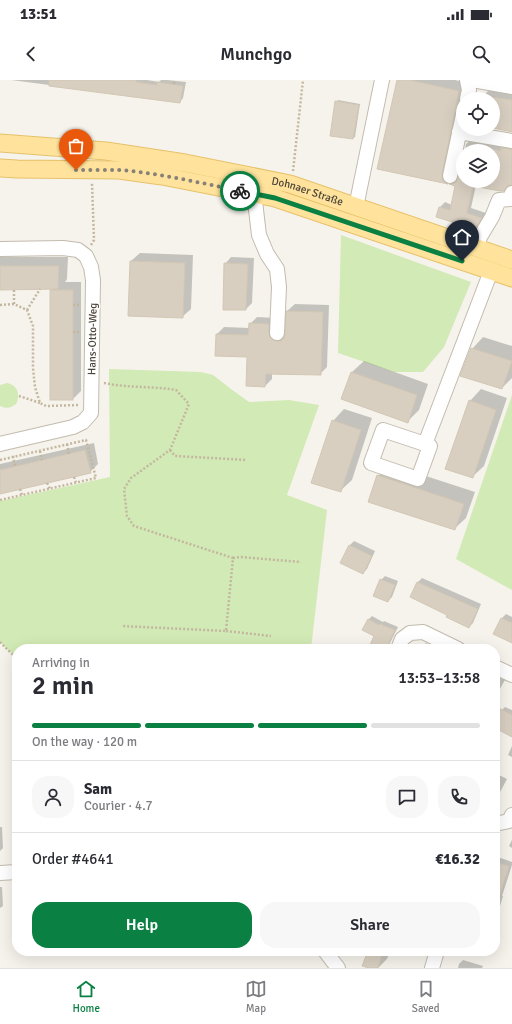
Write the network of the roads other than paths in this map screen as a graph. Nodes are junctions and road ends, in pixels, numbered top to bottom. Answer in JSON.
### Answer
{"nodes":[{"id":1,"x":382,"y":80,"type":"edge"},
{"id":2,"x":466,"y":80,"type":"edge"},
{"id":3,"x":472,"y":80,"type":"edge"},
{"id":4,"x":512,"y":87,"type":"edge"},
{"id":5,"x":468,"y":92,"type":"edge"},
{"id":6,"x":458,"y":136,"type":"edge"},
{"id":7,"x":483,"y":136,"type":"edge"},
{"id":8,"x":512,"y":141,"type":"edge"},
{"id":9,"x":0,"y":143,"type":"edge"},
{"id":10,"x":0,"y":168,"type":"edge"},
{"id":11,"x":450,"y":176,"type":"dead end"},
{"id":12,"x":254,"y":193,"type":"junction"},
{"id":13,"x":512,"y":193,"type":"edge"},
{"id":14,"x":356,"y":207,"type":"junction"},
{"id":15,"x":0,"y":248,"type":"edge"},
{"id":16,"x":477,"y":248,"type":"junction"},
{"id":17,"x":512,"y":260,"type":"edge"},
{"id":18,"x":491,"y":271,"type":"junction"},
{"id":19,"x":512,"y":278,"type":"edge"},
{"id":20,"x":277,"y":332,"type":"dead end"},
{"id":21,"x":0,"y":444,"type":"edge"},
{"id":22,"x":425,"y":444,"type":"dead end"},
{"id":23,"x":400,"y":644,"type":"edge"},
{"id":24,"x":448,"y":644,"type":"edge"},
{"id":25,"x":500,"y":669,"type":"edge"},
{"id":26,"x":512,"y":675,"type":"edge"},
{"id":27,"x":512,"y":815,"type":"edge"},
{"id":28,"x":500,"y":823,"type":"edge"},
{"id":29,"x":12,"y":872,"type":"edge"},
{"id":30,"x":0,"y":873,"type":"edge"},
{"id":31,"x":328,"y":956,"type":"edge"},
{"id":32,"x":436,"y":956,"type":"edge"},
{"id":33,"x":338,"y":968,"type":"edge"},
{"id":34,"x":432,"y":968,"type":"edge"}],
"edges":[{"from":1,"to":14,"type":"street"},
{"from":2,"to":5,"type":"street"},
{"from":3,"to":4,"type":"street"},
{"from":6,"to":11,"type":"street"},
{"from":7,"to":8,"type":"street"},
{"from":9,"to":14,"type":"main road","name":"Dohnaer Straße"},
{"from":10,"to":12,"type":"main road","name":"Dohnaer Straße"},
{"from":12,"to":18,"type":"main road","name":"Dohnaer Straße"},
{"from":12,"to":20,"type":"street"},
{"from":13,"to":16,"type":"street"},
{"from":14,"to":16,"type":"main road","name":"Dohnaer Straße"},
{"from":15,"to":21,"type":"street","name":"Hans-Otto-Weg"},
{"from":16,"to":17,"type":"main road","name":"Dohnaer Straße"},
{"from":18,"to":19,"type":"main road","name":"Dohnaer Straße"},
{"from":18,"to":22,"type":"street"},
{"from":23,"to":24,"type":"street"},
{"from":25,"to":26,"type":"street"},
{"from":27,"to":28,"type":"street"},
{"from":29,"to":30,"type":"street"},
{"from":31,"to":33,"type":"street"},
{"from":32,"to":34,"type":"street"}]}
